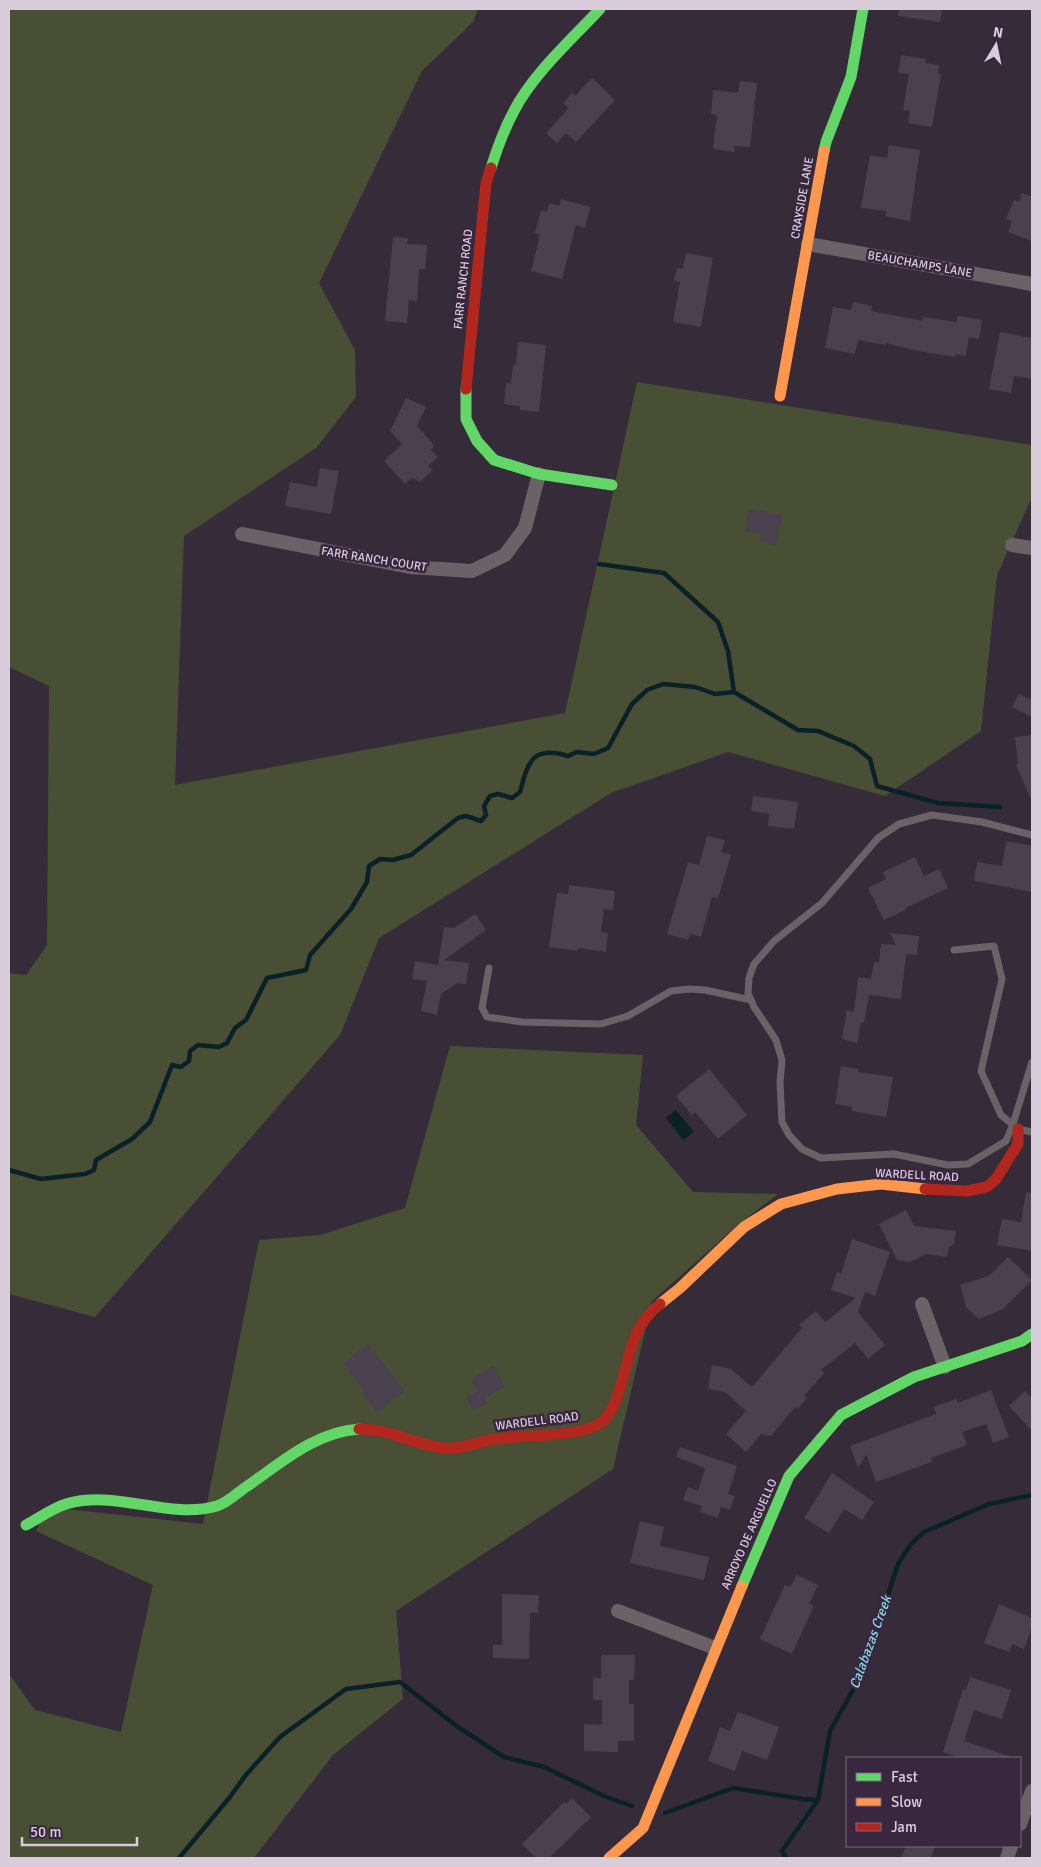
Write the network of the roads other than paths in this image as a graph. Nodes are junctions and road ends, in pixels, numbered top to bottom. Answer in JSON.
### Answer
{"nodes":[{"id":1,"x":600,"y":9,"type":"edge"},
{"id":2,"x":863,"y":9,"type":"edge"},
{"id":3,"x":808,"y":244,"type":"junction"},
{"id":4,"x":1032,"y":284,"type":"edge"},
{"id":5,"x":780,"y":396,"type":"dead end"},
{"id":6,"x":539,"y":474,"type":"junction"},
{"id":7,"x":612,"y":485,"type":"dead end"},
{"id":8,"x":242,"y":534,"type":"dead end"},
{"id":9,"x":1012,"y":545,"type":"dead end"},
{"id":10,"x":1032,"y":548,"type":"edge"},
{"id":11,"x":1032,"y":835,"type":"edge"},
{"id":12,"x":954,"y":950,"type":"dead end"},
{"id":13,"x":489,"y":968,"type":"dead end"},
{"id":14,"x":751,"y":1000,"type":"junction"},
{"id":15,"x":1032,"y":1062,"type":"edge"},
{"id":16,"x":1015,"y":1127,"type":"junction"},
{"id":17,"x":1032,"y":1132,"type":"edge"},
{"id":18,"x":922,"y":1304,"type":"dead end"},
{"id":19,"x":1032,"y":1334,"type":"edge"},
{"id":20,"x":945,"y":1367,"type":"junction"},
{"id":21,"x":26,"y":1525,"type":"dead end"},
{"id":22,"x":618,"y":1611,"type":"dead end"},
{"id":23,"x":715,"y":1648,"type":"junction"},
{"id":24,"x":1032,"y":1790,"type":"edge"},
{"id":25,"x":1021,"y":1821,"type":"edge"},
{"id":26,"x":609,"y":1858,"type":"edge"}],
"edges":[{"from":1,"to":6,"type":"street","name":"FARR RANCH ROAD"},
{"from":2,"to":3,"type":"street","name":"CRAYSIDE LANE"},
{"from":3,"to":4,"type":"street","name":"BEAUCHAMPS LANE"},
{"from":3,"to":5,"type":"street","name":"CRAYSIDE LANE"},
{"from":6,"to":7,"type":"street","name":"FARR RANCH ROAD"},
{"from":6,"to":8,"type":"street","name":"FARR RANCH COURT"},
{"from":9,"to":10,"type":"street"},
{"from":11,"to":14,"type":"lane","name":"WARDELL ROAD"},
{"from":12,"to":16,"type":"lane"},
{"from":13,"to":14,"type":"lane"},
{"from":14,"to":16,"type":"lane","name":"WARDELL ROAD"},
{"from":15,"to":16,"type":"lane","name":"WARDELL ROAD"},
{"from":16,"to":17,"type":"lane"},
{"from":16,"to":21,"type":"street","name":"WARDELL ROAD"},
{"from":18,"to":20,"type":"street"},
{"from":19,"to":20,"type":"street","name":"ARROYO DE ARGUELLO"},
{"from":20,"to":23,"type":"street","name":"ARROYO DE ARGUELLO"},
{"from":22,"to":23,"type":"street"},
{"from":23,"to":26,"type":"street","name":"ARROYO DE ARGUELLO"},
{"from":24,"to":25,"type":"street"}]}
